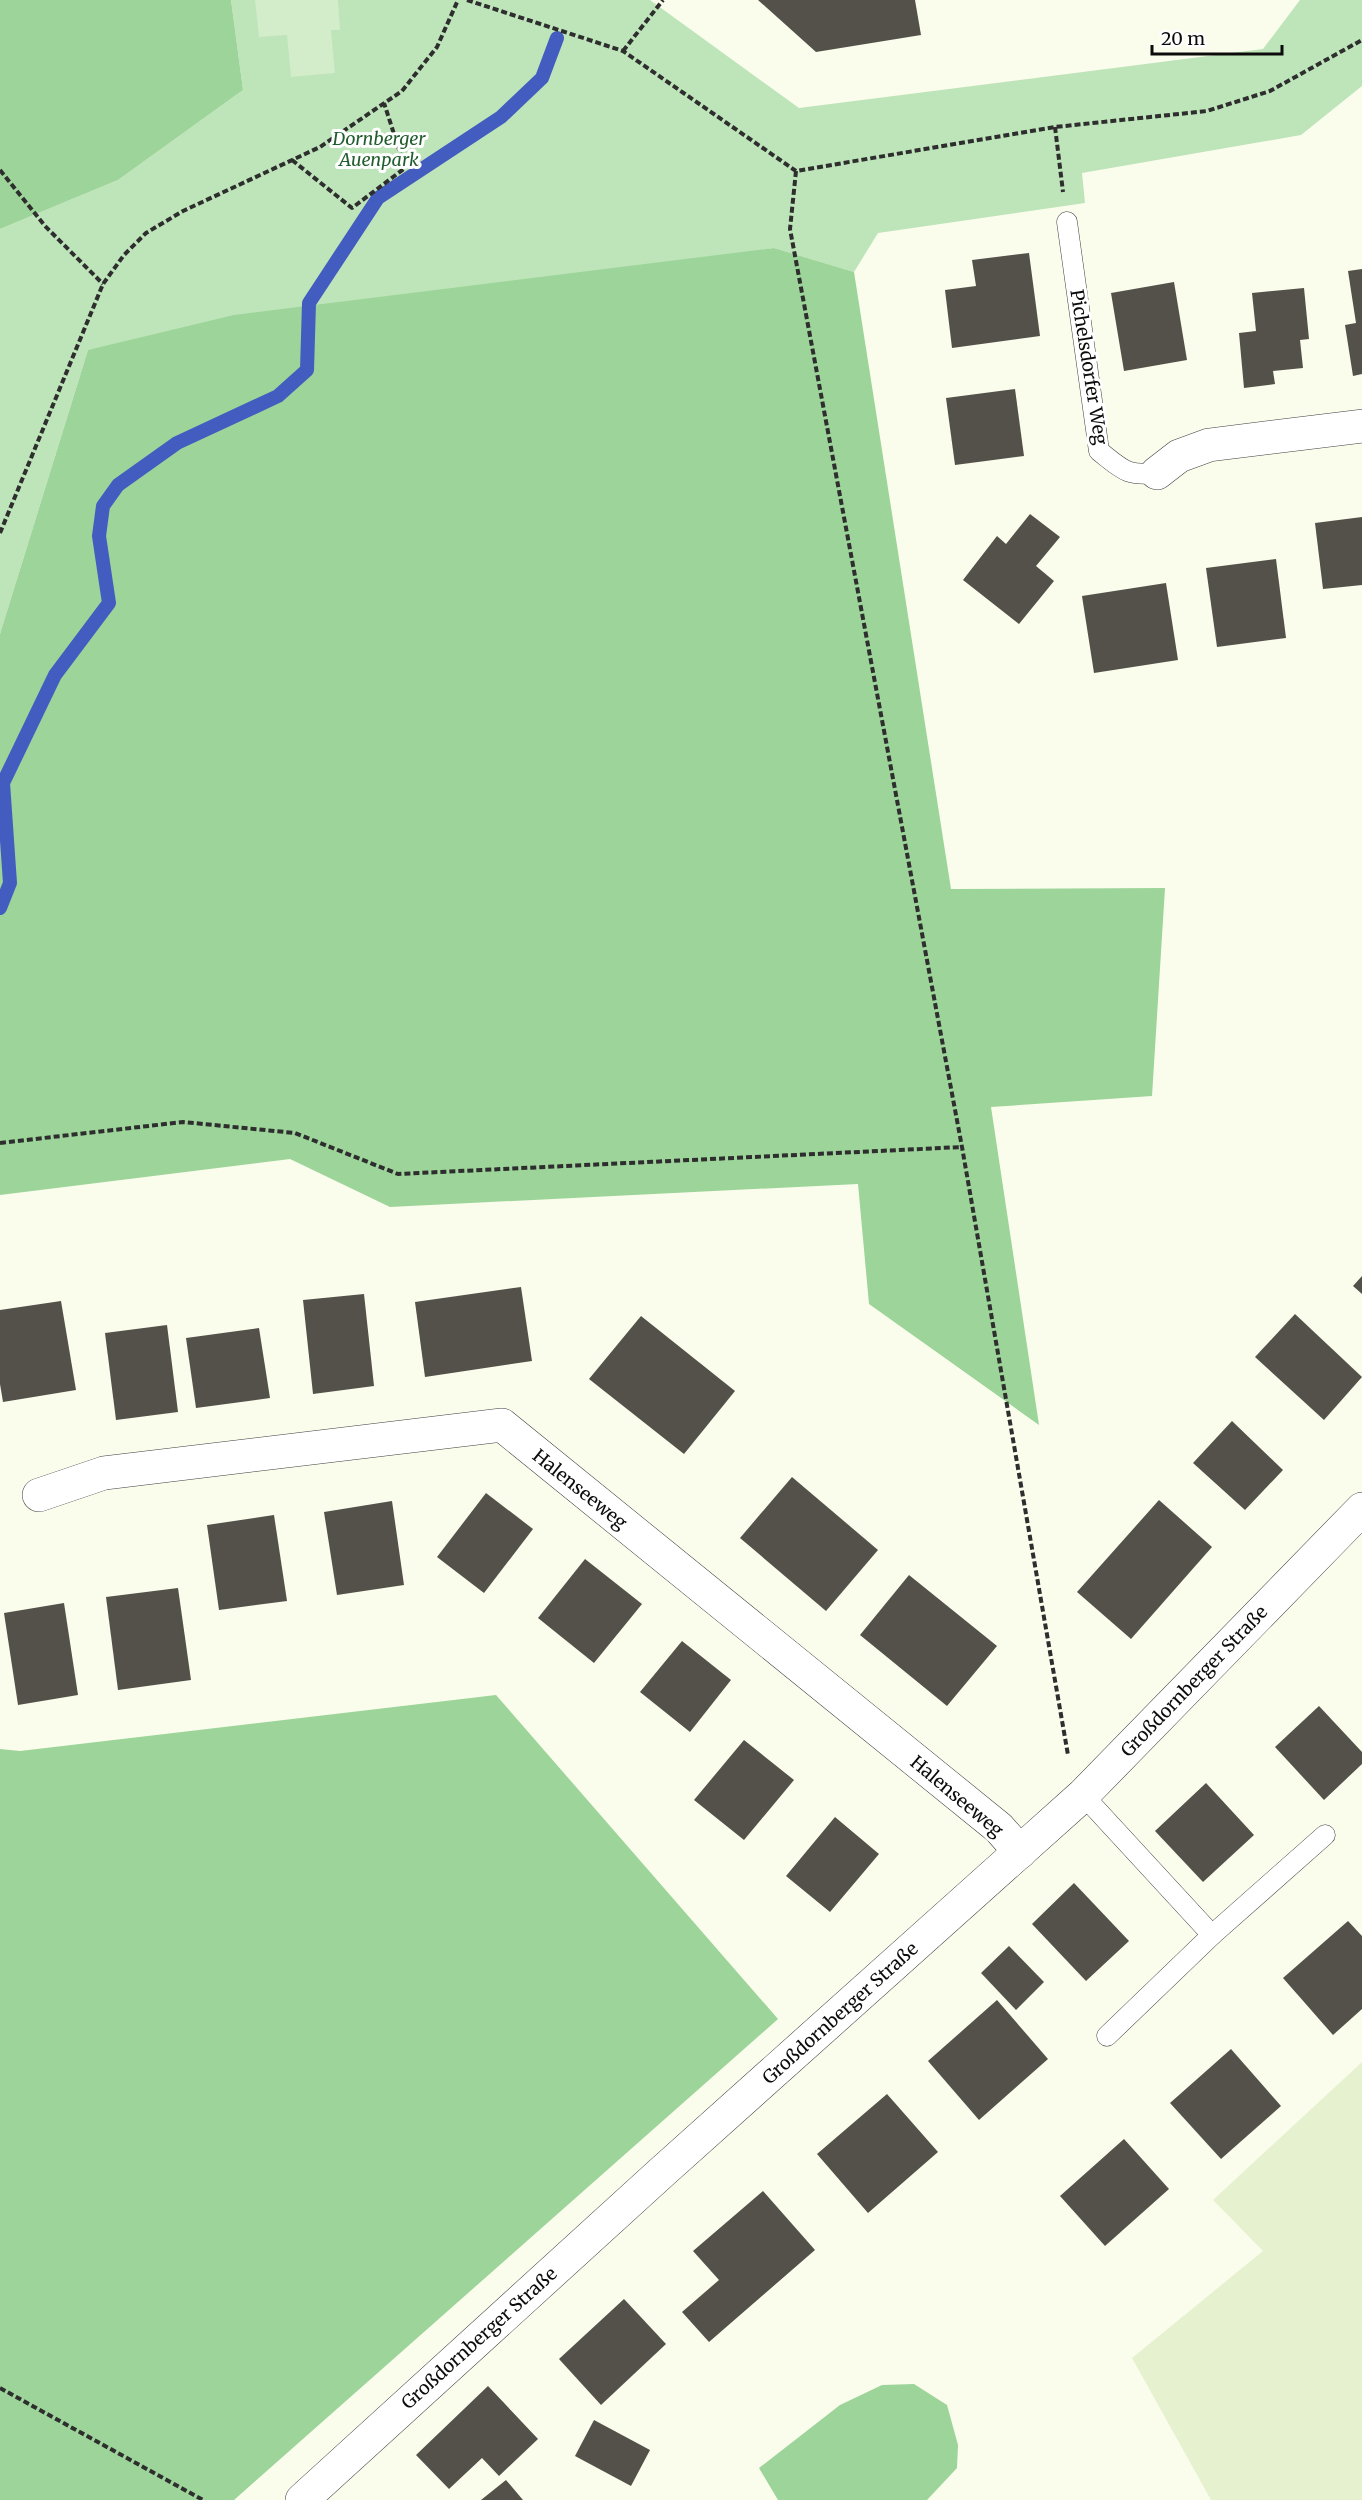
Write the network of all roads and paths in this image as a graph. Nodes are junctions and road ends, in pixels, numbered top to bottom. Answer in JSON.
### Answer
{"nodes":[{"id":1,"x":458,"y":0,"type":"edge"},
{"id":2,"x":467,"y":0,"type":"edge"},
{"id":3,"x":663,"y":0,"type":"edge"},
{"id":4,"x":1362,"y":40,"type":"edge"},
{"id":5,"x":623,"y":51,"type":"junction"},
{"id":6,"x":384,"y":103,"type":"junction"},
{"id":7,"x":1054,"y":127,"type":"junction"},
{"id":8,"x":292,"y":160,"type":"junction"},
{"id":9,"x":0,"y":170,"type":"edge"},
{"id":10,"x":796,"y":171,"type":"junction"},
{"id":11,"x":1067,"y":222,"type":"joint"},
{"id":12,"x":103,"y":284,"type":"junction"},
{"id":13,"x":1362,"y":426,"type":"edge"},
{"id":14,"x":1157,"y":473,"type":"joint"},
{"id":15,"x":0,"y":533,"type":"edge"},
{"id":16,"x":2,"y":1145,"type":"edge"},
{"id":17,"x":962,"y":1147,"type":"junction"},
{"id":18,"x":39,"y":1495,"type":"dead end"},
{"id":19,"x":1362,"y":1509,"type":"edge"},
{"id":20,"x":1083,"y":1795,"type":"junction"},
{"id":21,"x":1324,"y":1835,"type":"dead end"},
{"id":22,"x":1020,"y":1852,"type":"junction"},
{"id":23,"x":1212,"y":1935,"type":"junction"},
{"id":24,"x":1107,"y":2036,"type":"dead end"},
{"id":25,"x":0,"y":2388,"type":"edge"},
{"id":26,"x":203,"y":2500,"type":"edge"},
{"id":27,"x":302,"y":2500,"type":"edge"}],
"edges":[{"from":1,"to":6,"type":"path"},
{"from":2,"to":5,"type":"path"},
{"from":3,"to":5,"type":"path"},
{"from":4,"to":7,"type":"path"},
{"from":5,"to":10,"type":"path"},
{"from":6,"to":8,"type":"path"},
{"from":6,"to":8,"type":"path"},
{"from":7,"to":10,"type":"path"},
{"from":7,"to":11,"type":"path"},
{"from":8,"to":12,"type":"path"},
{"from":9,"to":12,"type":"path"},
{"from":10,"to":17,"type":"path"},
{"from":11,"to":14,"type":"lane","name":"Pichelsdorfer Weg"},
{"from":12,"to":15,"type":"path"},
{"from":13,"to":14,"type":"street","name":"Pichelsdorfer Weg"},
{"from":16,"to":17,"type":"path"},
{"from":17,"to":20,"type":"path"},
{"from":18,"to":22,"type":"street","name":"Halenseeweg"},
{"from":19,"to":20,"type":"street","name":"Großdornberger Straße"},
{"from":20,"to":22,"type":"street","name":"Großdornberger Straße"},
{"from":20,"to":23,"type":"lane"},
{"from":21,"to":23,"type":"lane"},
{"from":22,"to":27,"type":"street","name":"Großdornberger Straße"},
{"from":23,"to":24,"type":"lane"},
{"from":25,"to":26,"type":"path"}]}
